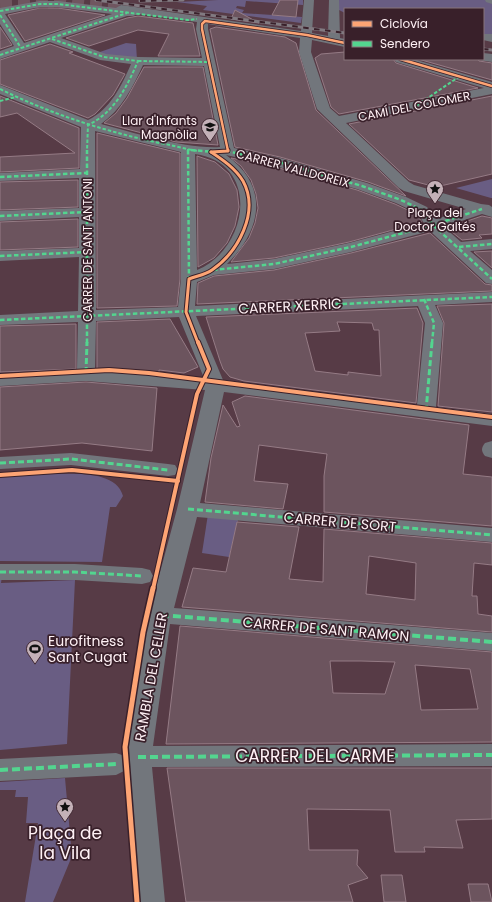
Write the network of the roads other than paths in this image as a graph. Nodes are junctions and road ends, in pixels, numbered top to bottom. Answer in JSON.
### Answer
{"nodes":[{"id":1,"x":309,"y":0,"type":"edge"},
{"id":2,"x":125,"y":10,"type":"junction"},
{"id":3,"x":0,"y":11,"type":"edge"},
{"id":4,"x":331,"y":14,"type":"edge"},
{"id":5,"x":0,"y":15,"type":"edge"},
{"id":6,"x":201,"y":20,"type":"junction"},
{"id":7,"x":52,"y":39,"type":"junction"},
{"id":8,"x":306,"y":42,"type":"junction"},
{"id":9,"x":340,"y":42,"type":"edge"},
{"id":10,"x":21,"y":48,"type":"junction"},
{"id":11,"x":344,"y":48,"type":"edge"},
{"id":12,"x":0,"y":55,"type":"edge"},
{"id":13,"x":404,"y":60,"type":"edge"},
{"id":14,"x":138,"y":61,"type":"junction"},
{"id":15,"x":210,"y":62,"type":"junction"},
{"id":16,"x":460,"y":76,"type":"junction"},
{"id":17,"x":492,"y":87,"type":"edge"},
{"id":18,"x":0,"y":89,"type":"edge"},
{"id":19,"x":16,"y":97,"type":"junction"},
{"id":20,"x":0,"y":102,"type":"edge"},
{"id":21,"x":416,"y":106,"type":"junction"},
{"id":22,"x":336,"y":121,"type":"junction"},
{"id":23,"x":88,"y":125,"type":"junction"},
{"id":24,"x":188,"y":149,"type":"junction"},
{"id":25,"x":228,"y":151,"type":"junction"},
{"id":26,"x":211,"y":152,"type":"junction"},
{"id":27,"x":86,"y":173,"type":"junction"},
{"id":28,"x":0,"y":177,"type":"edge"},
{"id":29,"x":489,"y":209,"type":"edge"},
{"id":30,"x":86,"y":212,"type":"junction"},
{"id":31,"x":0,"y":216,"type":"edge"},
{"id":32,"x":434,"y":225,"type":"junction"},
{"id":33,"x":492,"y":244,"type":"edge"},
{"id":34,"x":459,"y":247,"type":"junction"},
{"id":35,"x":87,"y":252,"type":"junction"},
{"id":36,"x":0,"y":256,"type":"edge"},
{"id":37,"x":211,"y":270,"type":"junction"},
{"id":38,"x":189,"y":279,"type":"junction"},
{"id":39,"x":492,"y":279,"type":"edge"},
{"id":40,"x":492,"y":297,"type":"edge"},
{"id":41,"x":424,"y":299,"type":"junction"},
{"id":42,"x":186,"y":312,"type":"junction"},
{"id":43,"x":88,"y":316,"type":"junction"},
{"id":44,"x":0,"y":320,"type":"edge"},
{"id":45,"x":86,"y":376,"type":"junction"},
{"id":46,"x":209,"y":379,"type":"junction"},
{"id":47,"x":0,"y":380,"type":"edge"},
{"id":48,"x":426,"y":411,"type":"junction"},
{"id":49,"x":492,"y":420,"type":"edge"},
{"id":50,"x":492,"y":447,"type":"edge"},
{"id":51,"x":492,"y":452,"type":"edge"},
{"id":52,"x":0,"y":463,"type":"edge"},
{"id":53,"x":168,"y":470,"type":"dead end"},
{"id":54,"x":188,"y":509,"type":"junction"},
{"id":55,"x":492,"y":535,"type":"edge"},
{"id":56,"x":0,"y":572,"type":"edge"},
{"id":57,"x":142,"y":576,"type":"dead end"},
{"id":58,"x":161,"y":615,"type":"junction"},
{"id":59,"x":492,"y":642,"type":"edge"},
{"id":60,"x":492,"y":754,"type":"edge"},
{"id":61,"x":127,"y":761,"type":"junction"},
{"id":62,"x":0,"y":770,"type":"edge"},
{"id":63,"x":150,"y":902,"type":"edge"}],
"edges":[{"from":1,"to":4,"type":"street"},
{"from":2,"to":3,"type":"street"},
{"from":2,"to":6,"type":"street"},
{"from":2,"to":7,"type":"street"},
{"from":4,"to":8,"type":"street"},
{"from":4,"to":9,"type":"street"},
{"from":5,"to":10,"type":"street"},
{"from":6,"to":8,"type":"street"},
{"from":6,"to":15,"type":"street"},
{"from":7,"to":10,"type":"street"},
{"from":7,"to":14,"type":"street"},
{"from":8,"to":9,"type":"street"},
{"from":8,"to":11,"type":"street"},
{"from":8,"to":22,"type":"street"},
{"from":10,"to":12,"type":"street"},
{"from":13,"to":16,"type":"street"},
{"from":14,"to":15,"type":"street"},
{"from":14,"to":23,"type":"street"},
{"from":15,"to":25,"type":"street"},
{"from":16,"to":17,"type":"street"},
{"from":16,"to":21,"type":"street"},
{"from":17,"to":21,"type":"street","name":"CAMÍ DEL COLOMER"},
{"from":18,"to":19,"type":"street","name":"CARRER VALLDOREIX"},
{"from":19,"to":20,"type":"street"},
{"from":19,"to":23,"type":"street","name":"CARRER VALLDOREIX"},
{"from":21,"to":22,"type":"street","name":"CAMÍ DEL COLOMER"},
{"from":22,"to":29,"type":"street"},
{"from":23,"to":24,"type":"street","name":"CARRER VALLDOREIX"},
{"from":23,"to":27,"type":"street","name":"CARRER DE SANT ANTONI"},
{"from":24,"to":26,"type":"street","name":"CARRER VALLDOREIX"},
{"from":24,"to":38,"type":"street"},
{"from":25,"to":26,"type":"street","name":"CARRER VALLDOREIX"},
{"from":25,"to":32,"type":"street","name":"CARRER VALLDOREIX"},
{"from":26,"to":37,"type":"street"},
{"from":27,"to":28,"type":"street"},
{"from":27,"to":30,"type":"street","name":"CARRER DE SANT ANTONI"},
{"from":29,"to":32,"type":"street"},
{"from":30,"to":31,"type":"street"},
{"from":30,"to":35,"type":"street","name":"CARRER DE SANT ANTONI"},
{"from":32,"to":34,"type":"street","name":"CARRER VALLDOREIX"},
{"from":32,"to":37,"type":"street"},
{"from":33,"to":34,"type":"street"},
{"from":34,"to":39,"type":"street","name":"CARRER VALLDOREIX"},
{"from":35,"to":36,"type":"street"},
{"from":35,"to":43,"type":"street","name":"CARRER DE SANT ANTONI"},
{"from":37,"to":38,"type":"street"},
{"from":38,"to":42,"type":"street"},
{"from":40,"to":41,"type":"street","name":"CARRER XERRIC"},
{"from":41,"to":42,"type":"street","name":"CARRER XERRIC"},
{"from":41,"to":48,"type":"street"},
{"from":42,"to":43,"type":"street","name":"CARRER XERRIC"},
{"from":42,"to":46,"type":"street"},
{"from":43,"to":44,"type":"street","name":"CARRER XERRIC"},
{"from":43,"to":45,"type":"street","name":"CARRER DE SANT ANTONI"},
{"from":45,"to":46,"type":"street"},
{"from":45,"to":47,"type":"street"},
{"from":46,"to":48,"type":"street"},
{"from":46,"to":54,"type":"street","name":"RAMBLA DEL CELLER"},
{"from":48,"to":49,"type":"street"},
{"from":50,"to":51,"type":"street"},
{"from":52,"to":53,"type":"street"},
{"from":54,"to":55,"type":"street","name":"CARRER DE SORT"},
{"from":54,"to":58,"type":"street","name":"RAMBLA DEL CELLER"},
{"from":56,"to":57,"type":"street"},
{"from":58,"to":59,"type":"street","name":"CARRER DE SANT RAMON"},
{"from":58,"to":61,"type":"street","name":"RAMBLA DEL CELLER"},
{"from":60,"to":61,"type":"street","name":"CARRER DEL CARME"},
{"from":61,"to":62,"type":"street","name":"CARRER DEL CARME"},
{"from":61,"to":63,"type":"street","name":"RAMBLA DEL CELLER"}]}
